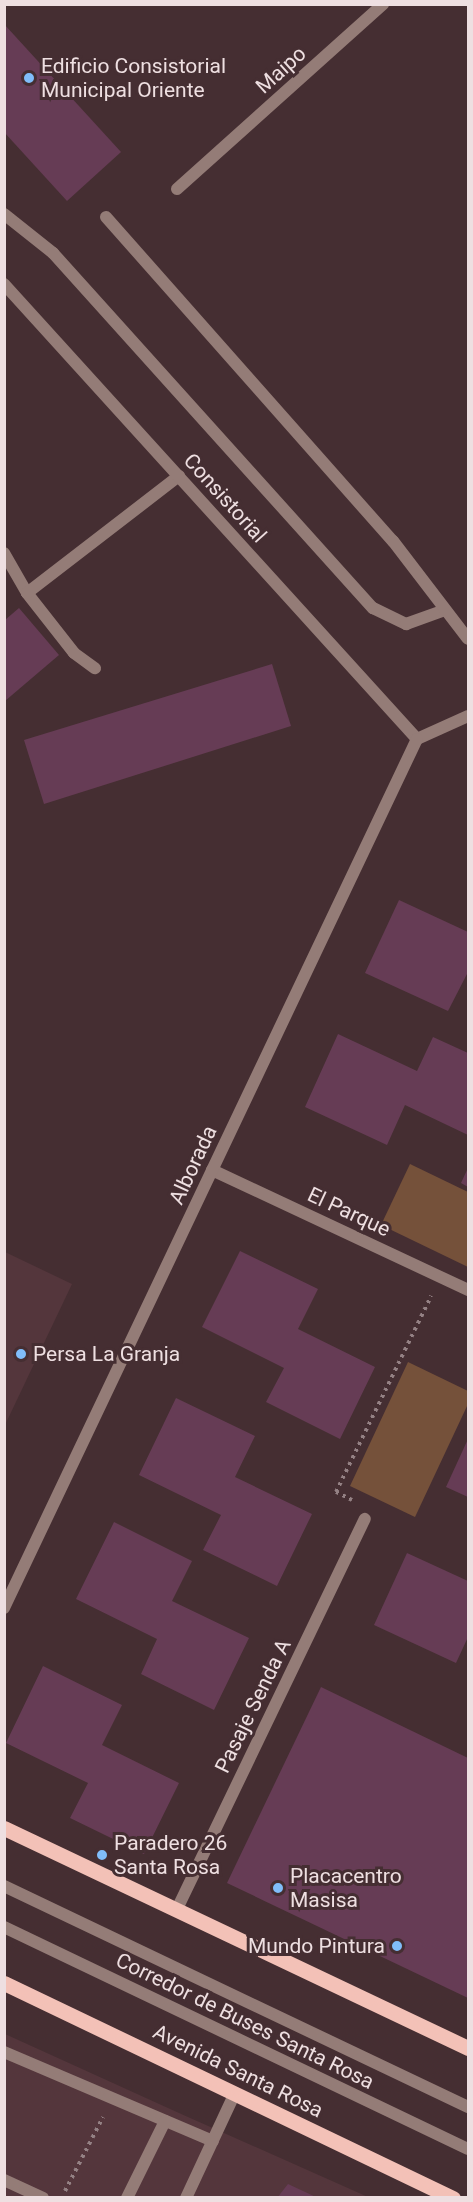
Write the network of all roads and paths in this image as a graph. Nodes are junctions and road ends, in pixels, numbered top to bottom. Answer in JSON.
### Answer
{"nodes":[{"id":1,"x":383,"y":4,"type":"edge"},
{"id":2,"x":177,"y":189,"type":"dead end"},
{"id":3,"x":4,"y":214,"type":"edge"},
{"id":4,"x":106,"y":217,"type":"dead end"},
{"id":5,"x":4,"y":284,"type":"edge"},
{"id":6,"x":179,"y":476,"type":"junction"},
{"id":7,"x":4,"y":553,"type":"edge"},
{"id":8,"x":27,"y":593,"type":"junction"},
{"id":9,"x":445,"y":610,"type":"junction"},
{"id":10,"x":468,"y":639,"type":"edge"},
{"id":11,"x":95,"y":668,"type":"dead end"},
{"id":12,"x":468,"y":716,"type":"edge"},
{"id":13,"x":417,"y":739,"type":"junction"},
{"id":14,"x":212,"y":1170,"type":"junction"},
{"id":15,"x":440,"y":1277,"type":"junction"},
{"id":16,"x":468,"y":1290,"type":"edge"},
{"id":17,"x":365,"y":1519,"type":"joint"},
{"id":18,"x":4,"y":1608,"type":"edge"},
{"id":19,"x":4,"y":1828,"type":"edge"},
{"id":20,"x":4,"y":1886,"type":"edge"},
{"id":21,"x":177,"y":1910,"type":"junction"},
{"id":22,"x":4,"y":1927,"type":"edge"},
{"id":23,"x":4,"y":1983,"type":"edge"},
{"id":24,"x":468,"y":2048,"type":"edge"},
{"id":25,"x":4,"y":2052,"type":"edge"},
{"id":26,"x":235,"y":2093,"type":"junction"},
{"id":27,"x":112,"y":2098,"type":"junction"},
{"id":28,"x":468,"y":2107,"type":"edge"},
{"id":29,"x":165,"y":2121,"type":"junction"},
{"id":30,"x":213,"y":2141,"type":"junction"},
{"id":31,"x":468,"y":2149,"type":"edge"},
{"id":32,"x":4,"y":2180,"type":"edge"},
{"id":33,"x":452,"y":2197,"type":"edge"},
{"id":34,"x":43,"y":2198,"type":"edge"},
{"id":35,"x":62,"y":2198,"type":"edge"},
{"id":36,"x":127,"y":2198,"type":"edge"},
{"id":37,"x":186,"y":2198,"type":"edge"}],
"edges":[{"from":1,"to":2,"type":"street","name":"Maipo"},
{"from":3,"to":9,"type":"street"},
{"from":4,"to":9,"type":"street"},
{"from":5,"to":6,"type":"street","name":"Consistorial"},
{"from":6,"to":8,"type":"street"},
{"from":6,"to":13,"type":"street","name":"Consistorial"},
{"from":7,"to":8,"type":"street"},
{"from":8,"to":11,"type":"street"},
{"from":9,"to":10,"type":"street"},
{"from":12,"to":13,"type":"street"},
{"from":13,"to":14,"type":"street","name":"Alborada"},
{"from":14,"to":15,"type":"street","name":"El Parque"},
{"from":14,"to":18,"type":"street","name":"Alborada"},
{"from":15,"to":16,"type":"street","name":"El Parque"},
{"from":15,"to":17,"type":"path"},
{"from":17,"to":21,"type":"street","name":"Pasaje Senda A"},
{"from":19,"to":21,"type":"main road"},
{"from":20,"to":28,"type":"street","name":"Corredor de Buses Santa Rosa"},
{"from":21,"to":24,"type":"main road"},
{"from":22,"to":31,"type":"street","name":"Corredor de Buses Santa Rosa"},
{"from":23,"to":26,"type":"main road","name":"Avenida Santa Rosa"},
{"from":25,"to":27,"type":"street"},
{"from":26,"to":30,"type":"street"},
{"from":26,"to":33,"type":"main road","name":"Avenida Santa Rosa"},
{"from":27,"to":29,"type":"street"},
{"from":27,"to":35,"type":"path"},
{"from":29,"to":30,"type":"street"},
{"from":29,"to":36,"type":"street"},
{"from":30,"to":37,"type":"street"},
{"from":32,"to":34,"type":"street"}]}
